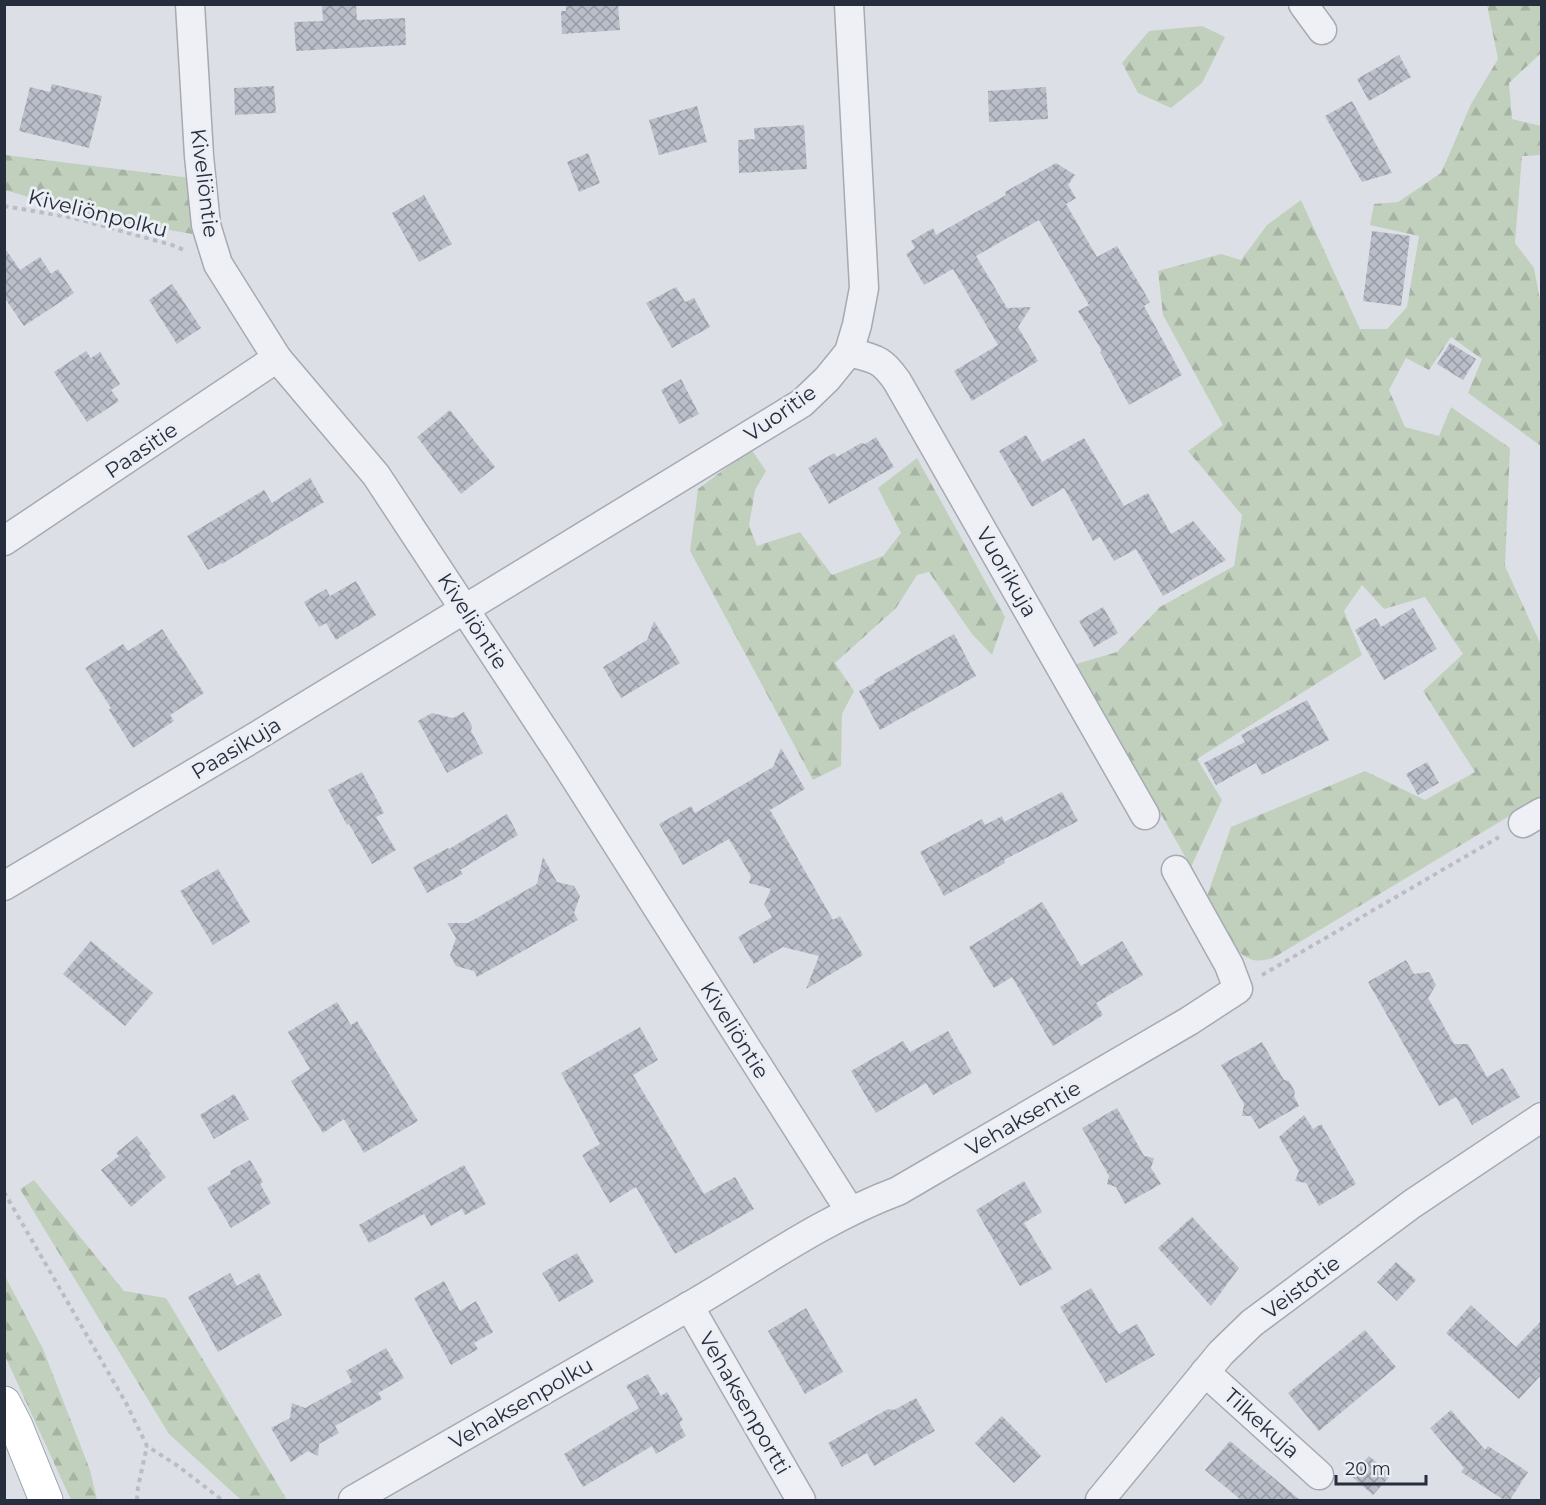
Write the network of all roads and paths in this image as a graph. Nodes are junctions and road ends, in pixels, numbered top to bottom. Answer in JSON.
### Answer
{"nodes":[{"id":1,"x":190,"y":4,"type":"edge"},
{"id":2,"x":849,"y":4,"type":"edge"},
{"id":3,"x":1303,"y":4,"type":"edge"},
{"id":4,"x":1322,"y":30,"type":"dead end"},
{"id":5,"x":4,"y":206,"type":"edge"},
{"id":6,"x":218,"y":264,"type":"junction"},
{"id":7,"x":849,"y":352,"type":"junction"},
{"id":8,"x":277,"y":358,"type":"junction"},
{"id":9,"x":4,"y":541,"type":"edge"},
{"id":10,"x":465,"y":609,"type":"junction"},
{"id":11,"x":1145,"y":815,"type":"dead end"},
{"id":12,"x":1532,"y":818,"type":"edge"},
{"id":13,"x":1176,"y":870,"type":"dead end"},
{"id":14,"x":4,"y":886,"type":"edge"},
{"id":15,"x":1238,"y":988,"type":"junction"},
{"id":16,"x":1542,"y":1117,"type":"edge"},
{"id":17,"x":4,"y":1192,"type":"edge"},
{"id":18,"x":850,"y":1211,"type":"junction"},
{"id":19,"x":689,"y":1306,"type":"junction"},
{"id":20,"x":1205,"y":1372,"type":"junction"},
{"id":21,"x":4,"y":1403,"type":"edge"},
{"id":22,"x":147,"y":1446,"type":"junction"},
{"id":23,"x":1319,"y":1475,"type":"dead end"},
{"id":24,"x":46,"y":1500,"type":"edge"},
{"id":25,"x":137,"y":1500,"type":"edge"},
{"id":26,"x":222,"y":1500,"type":"edge"},
{"id":27,"x":353,"y":1500,"type":"edge"},
{"id":28,"x":801,"y":1500,"type":"edge"},
{"id":29,"x":1100,"y":1500,"type":"edge"}],
"edges":[{"from":1,"to":6,"type":"street","name":"Kiveliöntie"},
{"from":2,"to":7,"type":"street","name":"Vuoritie"},
{"from":3,"to":4,"type":"street"},
{"from":5,"to":6,"type":"path","name":"Kiveliönpolku"},
{"from":6,"to":8,"type":"street","name":"Kiveliöntie"},
{"from":7,"to":10,"type":"street","name":"Vuoritie"},
{"from":7,"to":11,"type":"street","name":"Vuorikuja"},
{"from":8,"to":9,"type":"street","name":"Paasitie"},
{"from":8,"to":10,"type":"street","name":"Kiveliöntie"},
{"from":10,"to":14,"type":"street","name":"Paasikuja"},
{"from":10,"to":18,"type":"street","name":"Kiveliöntie"},
{"from":12,"to":15,"type":"path"},
{"from":13,"to":15,"type":"street"},
{"from":15,"to":18,"type":"street","name":"Vehaksentie"},
{"from":16,"to":20,"type":"street","name":"Veistotie"},
{"from":17,"to":22,"type":"path"},
{"from":18,"to":19,"type":"street","name":"Vehaksentie"},
{"from":19,"to":27,"type":"street","name":"Vehaksenpolku"},
{"from":19,"to":28,"type":"street","name":"Vehaksenportti"},
{"from":20,"to":23,"type":"street","name":"Tilkekuja"},
{"from":20,"to":29,"type":"street","name":"Veistotie"},
{"from":21,"to":24,"type":"main road"},
{"from":22,"to":25,"type":"path"},
{"from":22,"to":26,"type":"path"}]}
